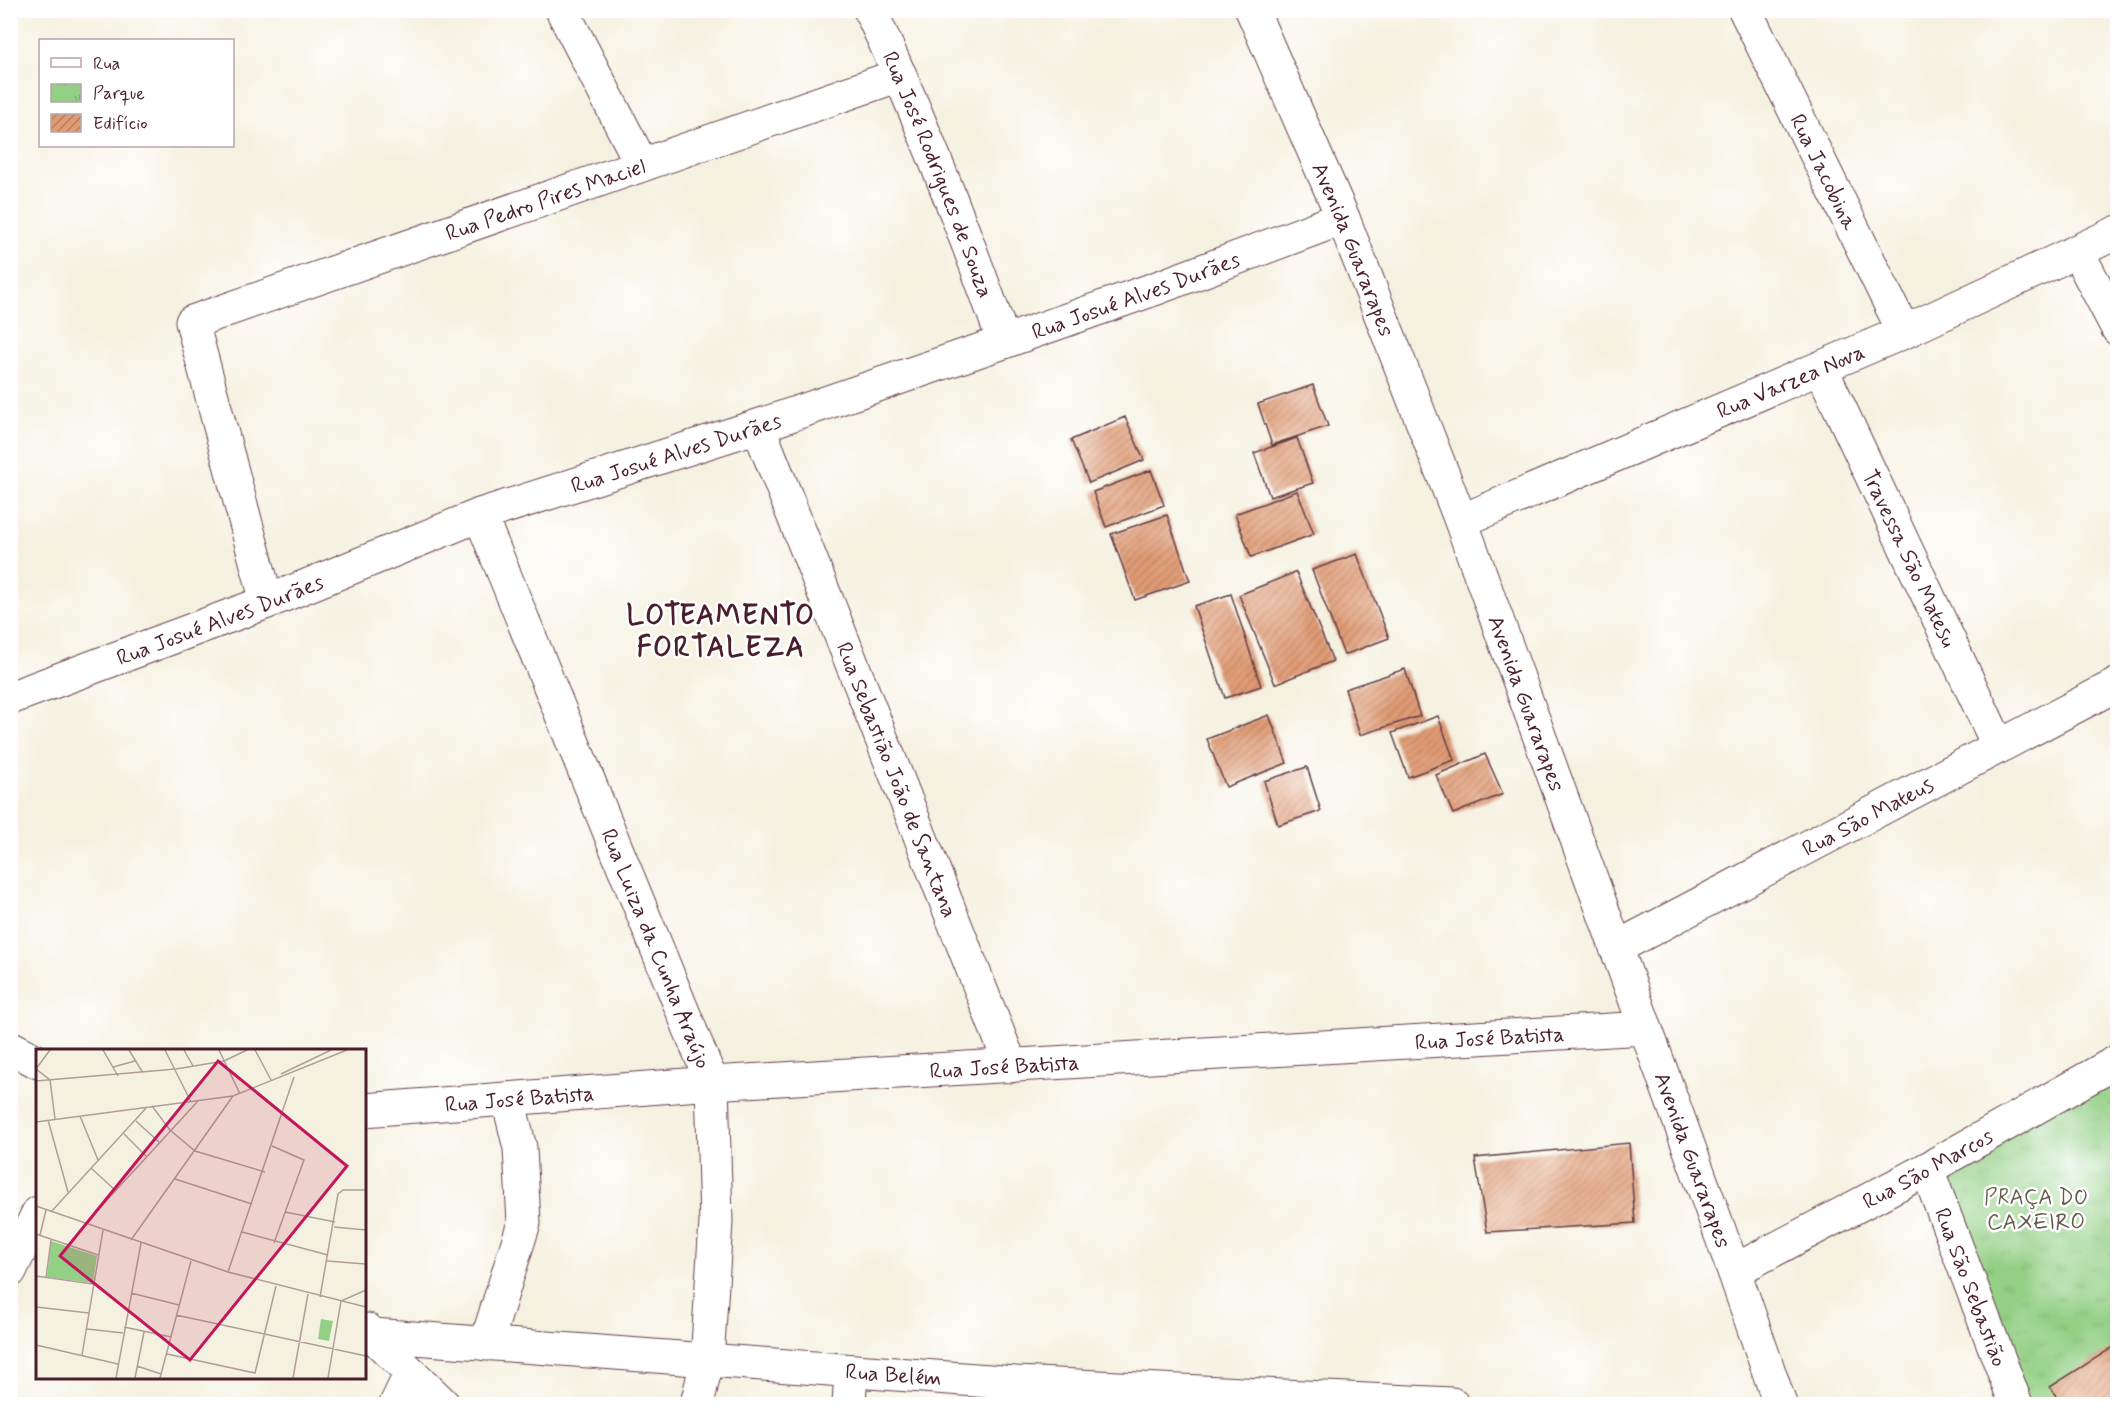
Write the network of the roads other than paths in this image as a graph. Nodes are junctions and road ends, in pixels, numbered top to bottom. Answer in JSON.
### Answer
{"nodes":[{"id":1,"x":562,"y":10,"type":"edge"},
{"id":2,"x":870,"y":10,"type":"edge"},
{"id":3,"x":1252,"y":10,"type":"edge"},
{"id":4,"x":1745,"y":10,"type":"edge"},
{"id":5,"x":900,"y":75,"type":"junction"},
{"id":6,"x":642,"y":165,"type":"junction"},
{"id":7,"x":1343,"y":218,"type":"junction"},
{"id":8,"x":2118,"y":232,"type":"edge"},
{"id":9,"x":2077,"y":251,"type":"junction"},
{"id":10,"x":2118,"y":329,"type":"edge"},
{"id":11,"x":1904,"y":332,"type":"junction"},
{"id":12,"x":1004,"y":342,"type":"junction"},
{"id":13,"x":1821,"y":368,"type":"junction"},
{"id":14,"x":758,"y":426,"type":"junction"},
{"id":15,"x":480,"y":515,"type":"junction"},
{"id":16,"x":1461,"y":521,"type":"junction"},
{"id":17,"x":267,"y":603,"type":"junction"},
{"id":18,"x":2118,"y":684,"type":"edge"},
{"id":19,"x":10,"y":698,"type":"edge"},
{"id":20,"x":2000,"y":747,"type":"junction"},
{"id":21,"x":1616,"y":948,"type":"junction"},
{"id":22,"x":1645,"y":1028,"type":"junction"},
{"id":23,"x":10,"y":1047,"type":"edge"},
{"id":24,"x":36,"y":1061,"type":"edge"},
{"id":25,"x":2118,"y":1061,"type":"edge"},
{"id":26,"x":1011,"y":1066,"type":"junction"},
{"id":27,"x":712,"y":1083,"type":"junction"},
{"id":28,"x":508,"y":1099,"type":"junction"},
{"id":29,"x":366,"y":1110,"type":"edge"},
{"id":30,"x":1927,"y":1169,"type":"junction"},
{"id":31,"x":36,"y":1218,"type":"edge"},
{"id":32,"x":10,"y":1271,"type":"edge"},
{"id":33,"x":1734,"y":1271,"type":"junction"},
{"id":34,"x":369,"y":1331,"type":"edge"},
{"id":35,"x":486,"y":1344,"type":"junction"},
{"id":36,"x":707,"y":1361,"type":"junction"},
{"id":37,"x":850,"y":1371,"type":"junction"},
{"id":38,"x":411,"y":1372,"type":"junction"},
{"id":39,"x":1014,"y":1394,"type":"edge"},
{"id":40,"x":1403,"y":1403,"type":"edge"},
{"id":41,"x":396,"y":1404,"type":"edge"},
{"id":42,"x":443,"y":1404,"type":"edge"},
{"id":43,"x":697,"y":1404,"type":"edge"},
{"id":44,"x":849,"y":1404,"type":"edge"},
{"id":45,"x":1452,"y":1404,"type":"edge"},
{"id":46,"x":1780,"y":1404,"type":"edge"},
{"id":47,"x":2016,"y":1404,"type":"edge"}],
"edges":[{"from":1,"to":6,"type":"street"},
{"from":2,"to":5,"type":"street","name":"Rua José Rodrigues de Souza"},
{"from":3,"to":7,"type":"street","name":"Avenida Guararapes"},
{"from":4,"to":11,"type":"street","name":"Rua Jacobina"},
{"from":5,"to":6,"type":"street","name":"Rua Pedro Pires Maciel"},
{"from":5,"to":12,"type":"street","name":"Rua José Rodrigues de Souza"},
{"from":6,"to":17,"type":"street","name":"Rua Pedro Pires Maciel"},
{"from":7,"to":12,"type":"street","name":"Rua Josué Alves Durães"},
{"from":7,"to":16,"type":"street","name":"Avenida Guararapes"},
{"from":8,"to":9,"type":"street","name":"Rua Varzea Nova"},
{"from":9,"to":10,"type":"street"},
{"from":9,"to":11,"type":"street","name":"Rua Varzea Nova"},
{"from":11,"to":13,"type":"street","name":"Rua Varzea Nova"},
{"from":12,"to":14,"type":"street","name":"Rua Josué Alves Durães"},
{"from":13,"to":16,"type":"street","name":"Rua Varzea Nova"},
{"from":13,"to":20,"type":"street","name":"Travessa São Matesu"},
{"from":14,"to":15,"type":"street","name":"Rua Josué Alves Durães"},
{"from":14,"to":26,"type":"street","name":"Rua Sebastião João de Santana"},
{"from":15,"to":17,"type":"street","name":"Rua Josué Alves Durães"},
{"from":15,"to":27,"type":"street","name":"Rua Luiza da Cunha Araújo"},
{"from":16,"to":21,"type":"street","name":"Avenida Guararapes"},
{"from":17,"to":19,"type":"street","name":"Rua Josué Alves Durães"},
{"from":18,"to":20,"type":"street","name":"Rua São Mateus"},
{"from":20,"to":21,"type":"street","name":"Rua São Mateus"},
{"from":21,"to":22,"type":"street","name":"Avenida Guararapes"},
{"from":22,"to":26,"type":"street","name":"Rua José Batista"},
{"from":22,"to":33,"type":"street","name":"Avenida Guararapes"},
{"from":23,"to":24,"type":"street"},
{"from":25,"to":30,"type":"street","name":"Rua São Marcos"},
{"from":26,"to":27,"type":"street","name":"Rua José Batista"},
{"from":27,"to":28,"type":"street","name":"Rua José Batista"},
{"from":27,"to":36,"type":"street","name":"Rua Luiza da Cunha Araújo"},
{"from":28,"to":29,"type":"street","name":"Rua José Batista"},
{"from":28,"to":35,"type":"street"},
{"from":30,"to":33,"type":"street","name":"Rua São Marcos"},
{"from":30,"to":47,"type":"street","name":"Rua São Sebastião"},
{"from":31,"to":32,"type":"street"},
{"from":33,"to":46,"type":"street","name":"Avenida Guararapes"},
{"from":34,"to":35,"type":"street","name":"Rua Belém"},
{"from":34,"to":38,"type":"street"},
{"from":35,"to":36,"type":"street","name":"Rua Belém"},
{"from":36,"to":37,"type":"street","name":"Rua Belém"},
{"from":36,"to":43,"type":"street","name":"Rua Luiza da Cunha Araújo"},
{"from":37,"to":39,"type":"street","name":"Rua Belém"},
{"from":37,"to":44,"type":"street"},
{"from":38,"to":41,"type":"street"},
{"from":38,"to":42,"type":"street"},
{"from":39,"to":40,"type":"street","name":"Rua Belém"},
{"from":40,"to":45,"type":"street","name":"Rua Belém"}]}
